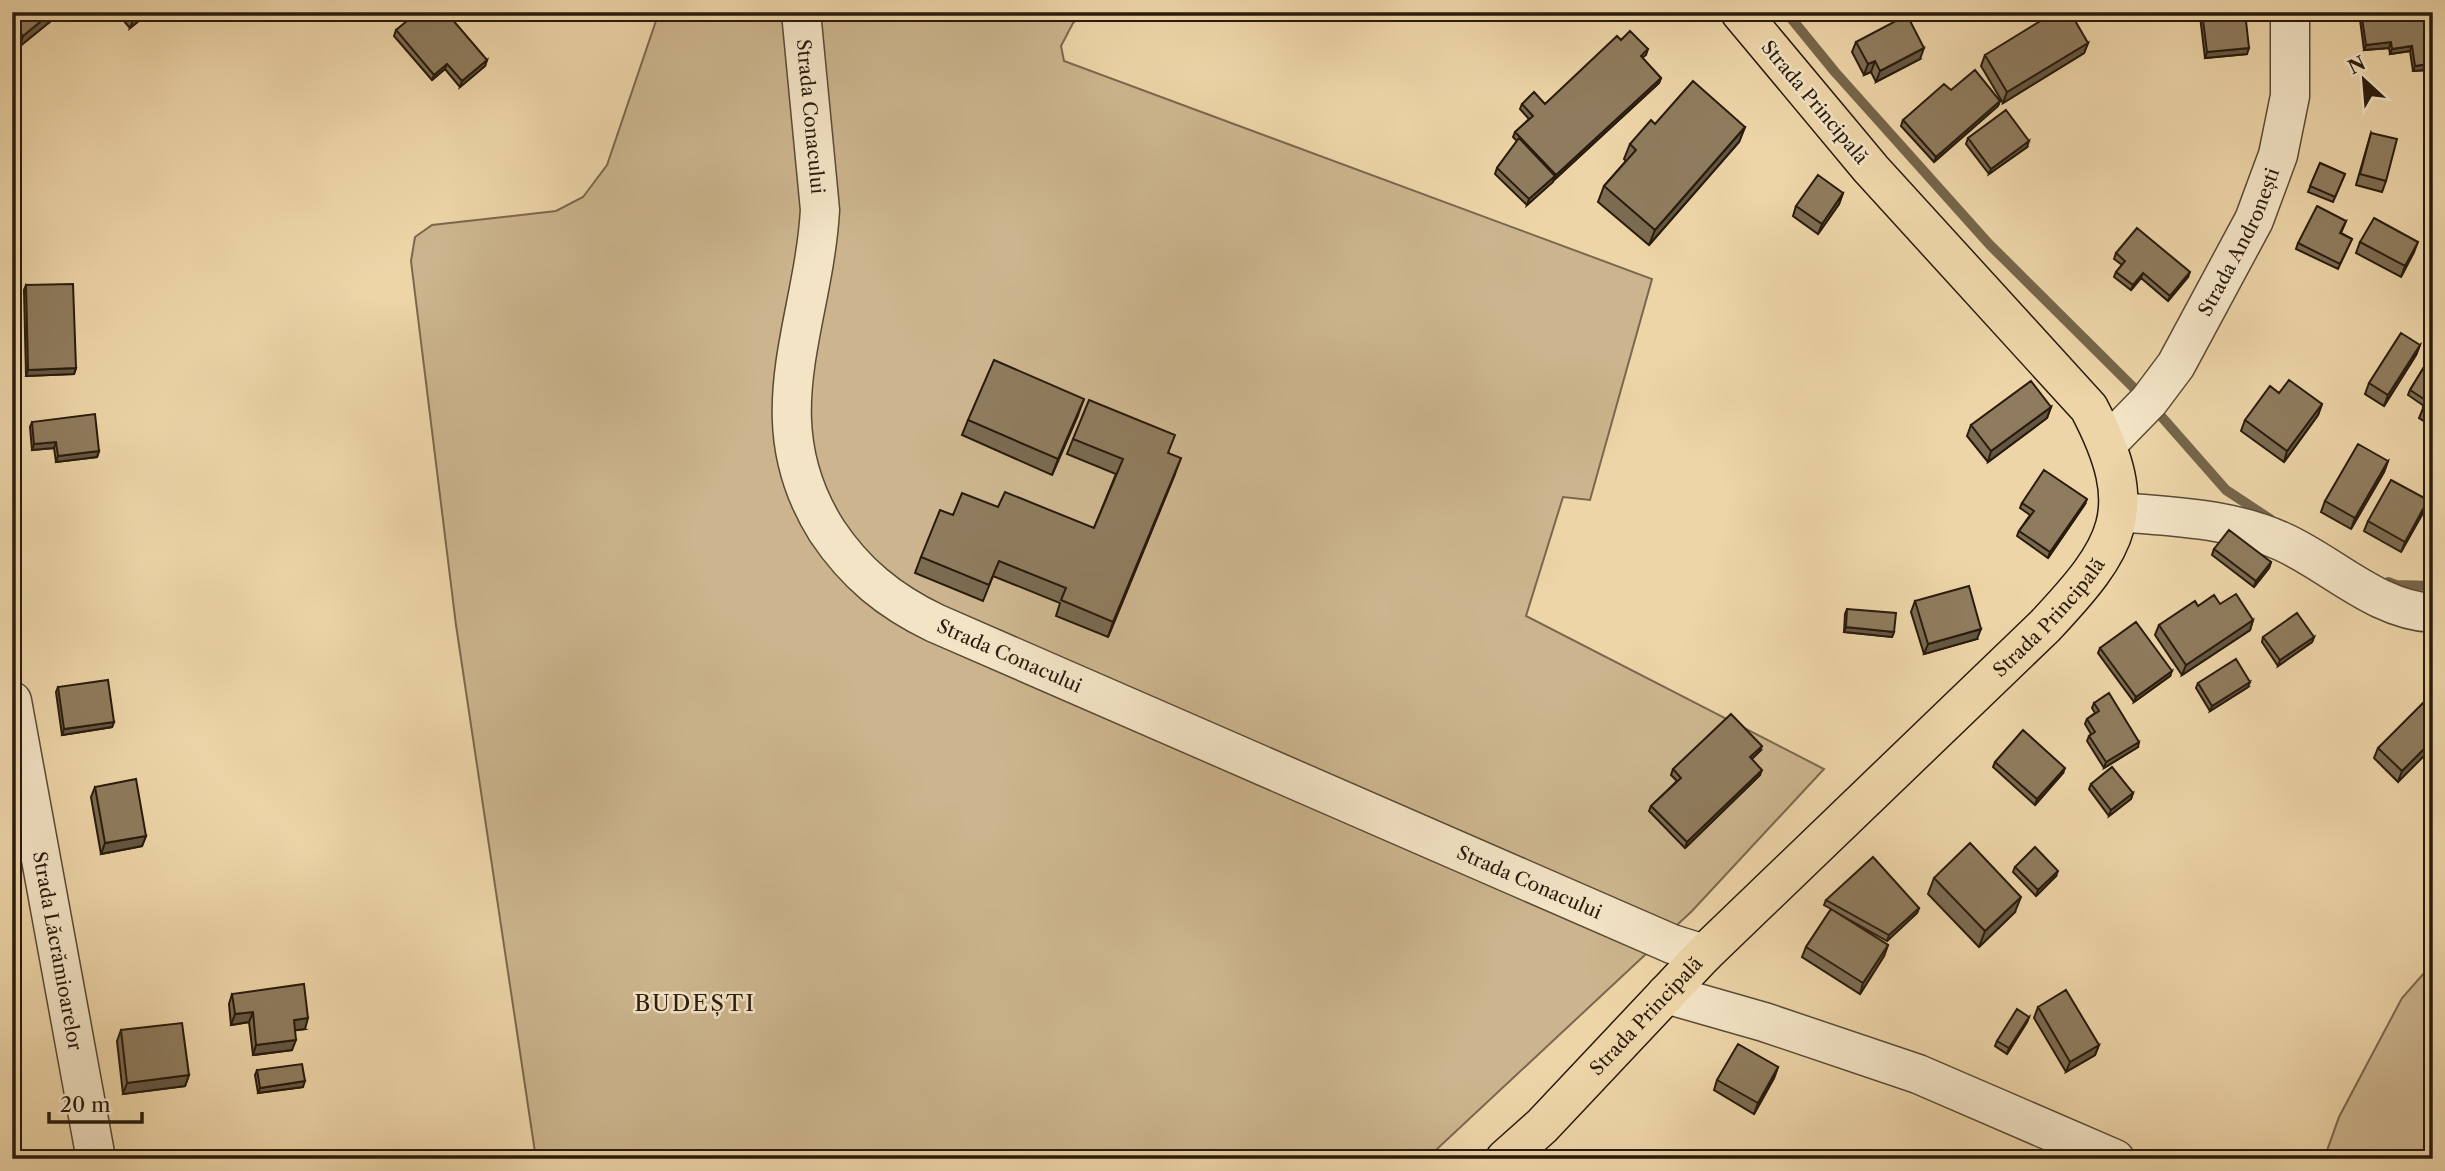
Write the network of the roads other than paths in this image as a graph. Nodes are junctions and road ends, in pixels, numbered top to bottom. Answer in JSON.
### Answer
{"nodes":[{"id":1,"x":801,"y":12,"type":"edge"},
{"id":2,"x":1740,"y":12,"type":"edge"},
{"id":3,"x":2290,"y":12,"type":"edge"},
{"id":4,"x":2130,"y":420,"type":"junction"},
{"id":5,"x":2119,"y":512,"type":"junction"},
{"id":6,"x":2433,"y":613,"type":"edge"},
{"id":7,"x":12,"y":701,"type":"edge"},
{"id":8,"x":1704,"y":954,"type":"junction"},
{"id":9,"x":1666,"y":994,"type":"junction"},
{"id":10,"x":96,"y":1159,"type":"edge"},
{"id":11,"x":1505,"y":1159,"type":"edge"},
{"id":12,"x":2115,"y":1159,"type":"edge"}],
"edges":[{"from":1,"to":8,"type":"street","name":"Strada Conacului"},
{"from":2,"to":4,"type":"main road","name":"Strada Principală"},
{"from":3,"to":4,"type":"street","name":"Strada Andronești"},
{"from":4,"to":5,"type":"main road","name":"Strada Principală"},
{"from":5,"to":6,"type":"street"},
{"from":5,"to":8,"type":"main road","name":"Strada Principală"},
{"from":7,"to":10,"type":"street","name":"Strada Lăcrămioarelor"},
{"from":8,"to":9,"type":"main road","name":"Strada Principală"},
{"from":9,"to":11,"type":"main road","name":"Strada Principală"},
{"from":9,"to":12,"type":"street"}]}
